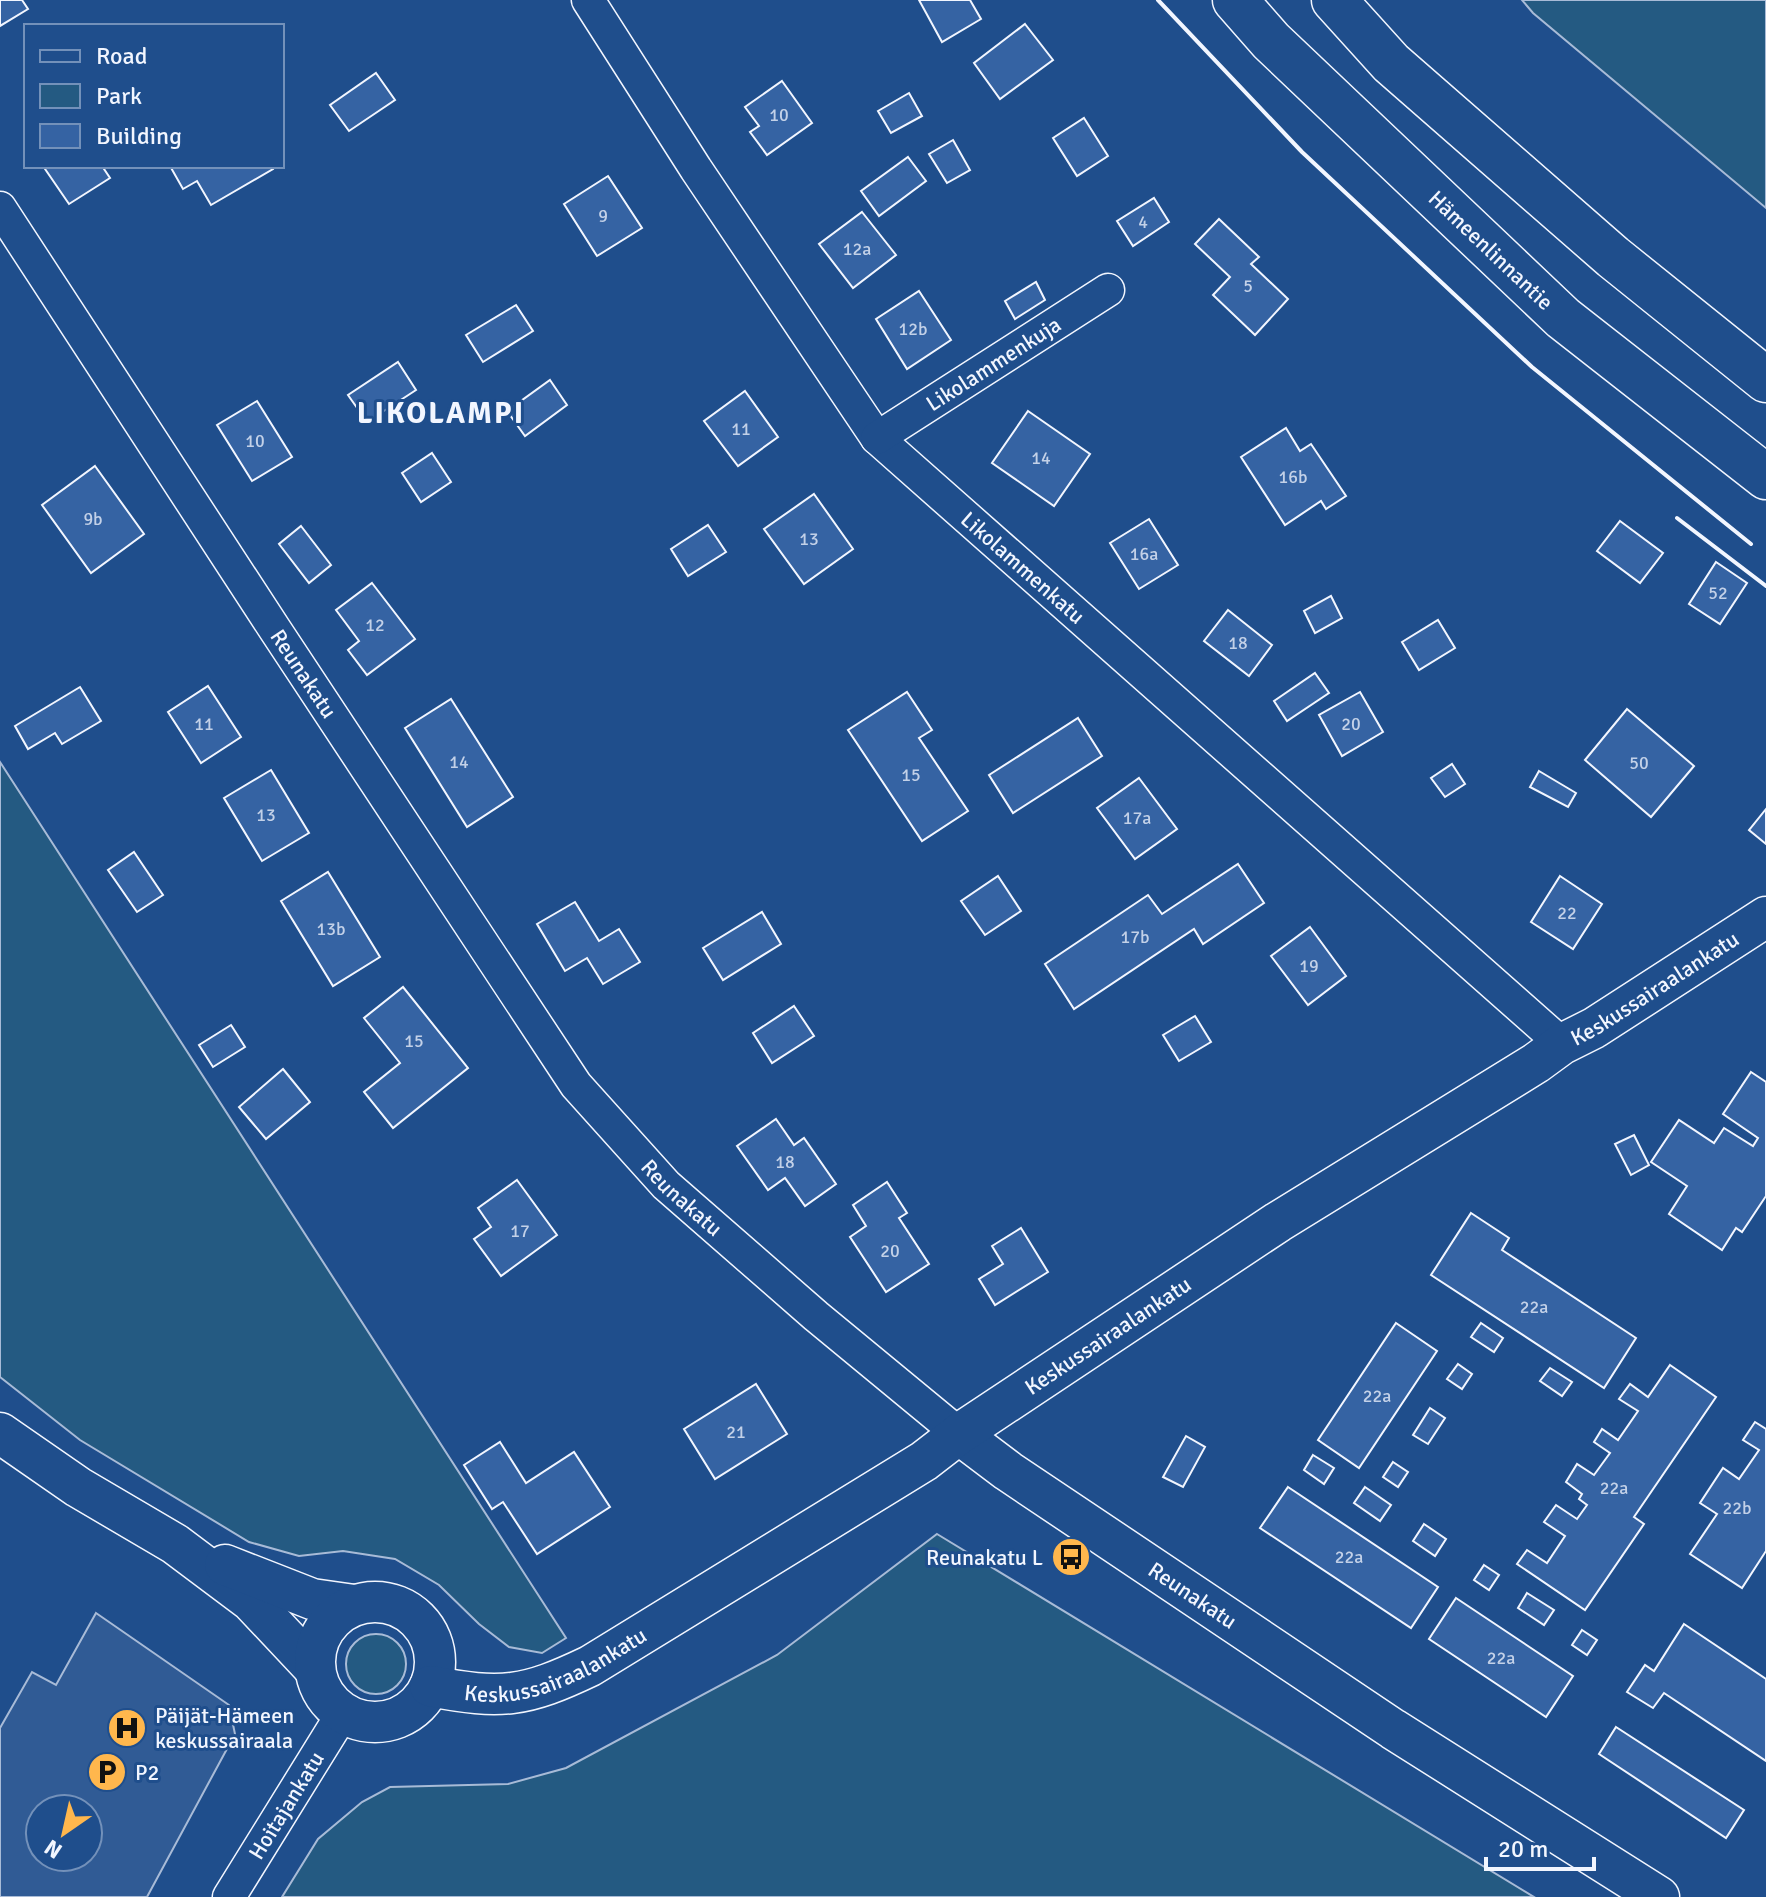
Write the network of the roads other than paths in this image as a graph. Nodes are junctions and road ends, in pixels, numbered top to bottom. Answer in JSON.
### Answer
{"nodes":[{"id":1,"x":588,"y":0,"type":"edge"},
{"id":2,"x":1235,"y":0,"type":"edge"},
{"id":3,"x":1334,"y":0,"type":"edge"},
{"id":4,"x":0,"y":208,"type":"edge"},
{"id":5,"x":1108,"y":290,"type":"dead end"},
{"id":6,"x":1766,"y":380,"type":"edge"},
{"id":7,"x":877,"y":438,"type":"junction"},
{"id":8,"x":1766,"y":477,"type":"edge"},
{"id":9,"x":1766,"y":917,"type":"edge"},
{"id":10,"x":1562,"y":1044,"type":"junction"},
{"id":11,"x":0,"y":1433,"type":"edge"},
{"id":12,"x":959,"y":1434,"type":"junction"},
{"id":13,"x":175,"y":1544,"type":"junction"},
{"id":14,"x":354,"y":1605,"type":"junction"},
{"id":15,"x":315,"y":1669,"type":"junction"},
{"id":16,"x":430,"y":1686,"type":"junction"},
{"id":17,"x":343,"y":1713,"type":"junction"},
{"id":18,"x":229,"y":1897,"type":"edge"},
{"id":19,"x":1659,"y":1897,"type":"edge"}],
"edges":[{"from":1,"to":7,"type":"street","name":"Likolammenkatu"},
{"from":2,"to":8,"type":"main road","name":"Hämeenlinnantie"},
{"from":3,"to":6,"type":"main road"},
{"from":4,"to":12,"type":"street","name":"Reunakatu"},
{"from":5,"to":7,"type":"street","name":"Likolammenkuja"},
{"from":7,"to":10,"type":"street","name":"Likolammenkatu"},
{"from":9,"to":10,"type":"street","name":"Keskussairaalankatu"},
{"from":10,"to":12,"type":"street","name":"Keskussairaalankatu"},
{"from":11,"to":13,"type":"street"},
{"from":12,"to":16,"type":"street","name":"Keskussairaalankatu"},
{"from":12,"to":19,"type":"street","name":"Reunakatu"},
{"from":13,"to":14,"type":"street"},
{"from":13,"to":15,"type":"street"},
{"from":14,"to":15,"type":"street"},
{"from":14,"to":16,"type":"street"},
{"from":15,"to":17,"type":"street"},
{"from":16,"to":17,"type":"street"},
{"from":17,"to":18,"type":"street","name":"Hoitajankatu"}]}
